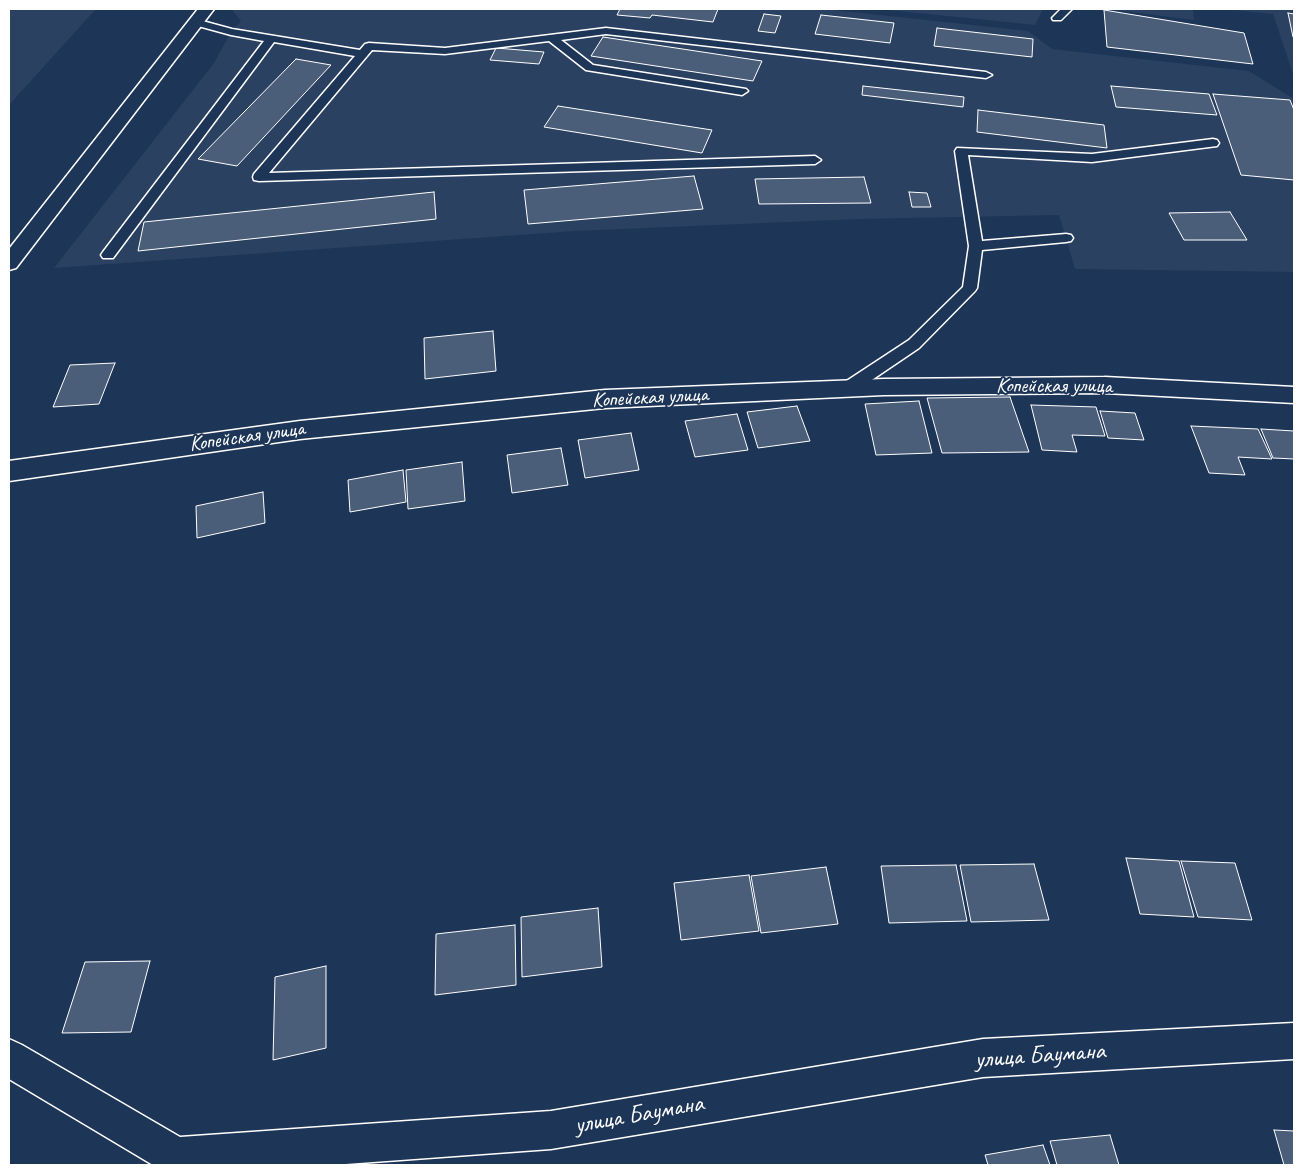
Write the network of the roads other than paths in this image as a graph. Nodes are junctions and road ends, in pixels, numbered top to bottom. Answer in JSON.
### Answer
{"nodes":[{"id":1,"x":1067,"y":9,"type":"edge"},
{"id":2,"x":201,"y":15,"type":"edge"},
{"id":3,"x":1056,"y":18,"type":"dead end"},
{"id":4,"x":551,"y":38,"type":"junction"},
{"id":5,"x":271,"y":39,"type":"junction"},
{"id":6,"x":363,"y":54,"type":"junction"},
{"id":7,"x":986,"y":75,"type":"dead end"},
{"id":8,"x":742,"y":91,"type":"dead end"},
{"id":9,"x":1213,"y":143,"type":"dead end"},
{"id":10,"x":815,"y":160,"type":"dead end"},
{"id":11,"x":1066,"y":238,"type":"dead end"},
{"id":12,"x":976,"y":246,"type":"junction"},
{"id":13,"x":108,"y":255,"type":"dead end"},
{"id":14,"x":9,"y":263,"type":"edge"},
{"id":15,"x":848,"y":388,"type":"junction"},
{"id":16,"x":1294,"y":395,"type":"edge"},
{"id":17,"x":9,"y":470,"type":"edge"},
{"id":18,"x":1294,"y":1041,"type":"edge"},
{"id":19,"x":9,"y":1058,"type":"edge"}],
"edges":[{"from":1,"to":3,"type":"lane"},
{"from":2,"to":5,"type":"lane"},
{"from":2,"to":14,"type":"street"},
{"from":4,"to":6,"type":"lane"},
{"from":4,"to":7,"type":"lane"},
{"from":4,"to":8,"type":"lane"},
{"from":5,"to":6,"type":"lane"},
{"from":5,"to":13,"type":"lane"},
{"from":6,"to":10,"type":"lane"},
{"from":9,"to":12,"type":"lane"},
{"from":11,"to":12,"type":"lane"},
{"from":12,"to":15,"type":"lane"},
{"from":15,"to":16,"type":"street","name":"Копейская улица"},
{"from":15,"to":17,"type":"street","name":"Копейская улица"},
{"from":18,"to":19,"type":"street","name":"улица Баумана"}]}
